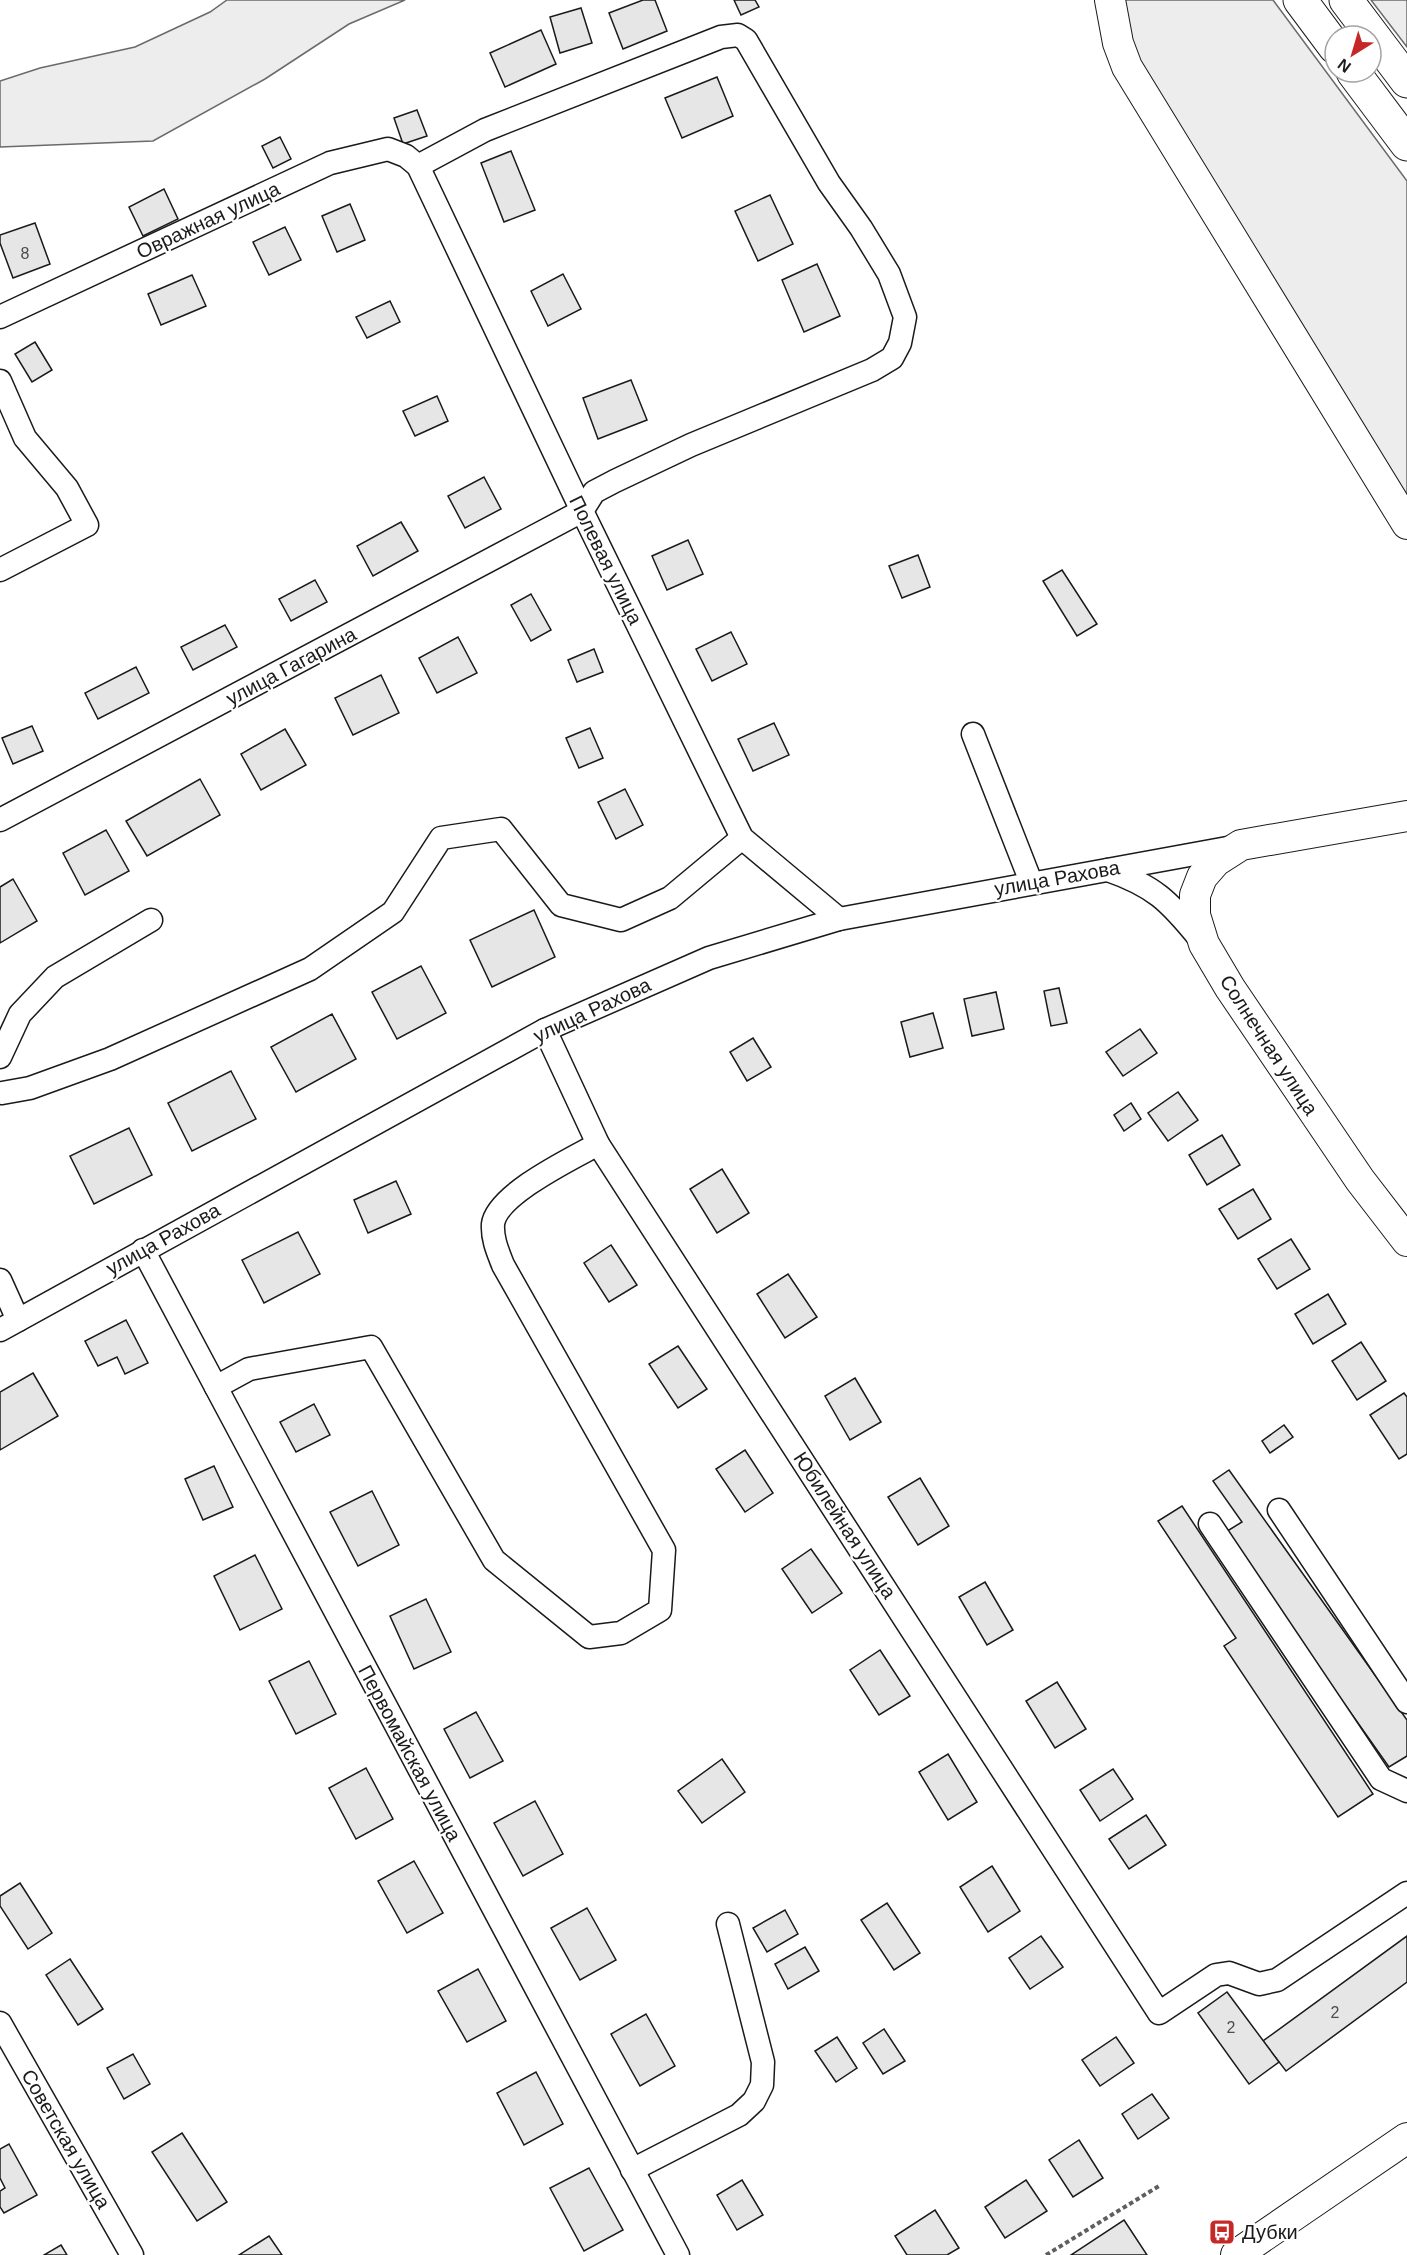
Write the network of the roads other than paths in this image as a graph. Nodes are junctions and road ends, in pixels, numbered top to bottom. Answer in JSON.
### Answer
{"nodes":[{"id":1,"x":1110,"y":0,"type":"edge"},
{"id":2,"x":1300,"y":0,"type":"edge"},
{"id":3,"x":1346,"y":0,"type":"edge"},
{"id":4,"x":1323,"y":31,"type":"edge"},
{"id":5,"x":1407,"y":81,"type":"edge"},
{"id":6,"x":1362,"y":84,"type":"edge"},
{"id":7,"x":1407,"y":144,"type":"edge"},
{"id":8,"x":418,"y":166,"type":"junction"},
{"id":9,"x":0,"y":317,"type":"edge"},
{"id":10,"x":0,"y":381,"type":"edge"},
{"id":11,"x":582,"y":511,"type":"junction"},
{"id":12,"x":1407,"y":524,"type":"edge"},
{"id":13,"x":0,"y":570,"type":"edge"},
{"id":14,"x":972,"y":734,"type":"dead end"},
{"id":15,"x":1407,"y":816,"type":"edge"},
{"id":16,"x":0,"y":820,"type":"edge"},
{"id":17,"x":742,"y":838,"type":"junction"},
{"id":18,"x":1240,"y":845,"type":"junction"},
{"id":19,"x":1105,"y":869,"type":"junction"},
{"id":20,"x":1031,"y":882,"type":"junction"},
{"id":21,"x":839,"y":919,"type":"junction"},
{"id":22,"x":151,"y":920,"type":"dead end"},
{"id":23,"x":1204,"y":944,"type":"junction"},
{"id":24,"x":545,"y":1030,"type":"junction"},
{"id":25,"x":0,"y":1057,"type":"edge"},
{"id":26,"x":1,"y":1092,"type":"edge"},
{"id":27,"x":598,"y":1144,"type":"junction"},
{"id":28,"x":1407,"y":1241,"type":"edge"},
{"id":29,"x":143,"y":1250,"type":"junction"},
{"id":30,"x":0,"y":1280,"type":"edge"},
{"id":31,"x":9,"y":1325,"type":"edge"},
{"id":32,"x":216,"y":1387,"type":"junction"},
{"id":33,"x":1279,"y":1510,"type":"dead end"},
{"id":34,"x":1210,"y":1524,"type":"dead end"},
{"id":35,"x":1407,"y":1702,"type":"edge"},
{"id":36,"x":1407,"y":1791,"type":"edge"},
{"id":37,"x":1407,"y":1893,"type":"edge"},
{"id":38,"x":728,"y":1924,"type":"dead end"},
{"id":39,"x":0,"y":2023,"type":"edge"},
{"id":40,"x":1407,"y":2138,"type":"edge"},
{"id":41,"x":633,"y":2170,"type":"junction"},
{"id":42,"x":132,"y":2255,"type":"edge"},
{"id":43,"x":678,"y":2255,"type":"edge"},
{"id":44,"x":1236,"y":2255,"type":"edge"}],
"edges":[{"from":1,"to":12,"type":"main road"},
{"from":2,"to":4,"type":"highway"},
{"from":3,"to":5,"type":"highway"},
{"from":6,"to":7,"type":"highway"},
{"from":8,"to":9,"type":"street","name":"Овражная улица"},
{"from":8,"to":11,"type":"street","name":"Полевая улица"},
{"from":8,"to":11,"type":"street"},
{"from":10,"to":13,"type":"street"},
{"from":11,"to":16,"type":"street","name":"улица Гагарина"},
{"from":11,"to":17,"type":"street","name":"Полевая улица"},
{"from":14,"to":20,"type":"street"},
{"from":15,"to":18,"type":"main road"},
{"from":17,"to":21,"type":"street","name":"Полевая улица"},
{"from":17,"to":26,"type":"street"},
{"from":18,"to":19,"type":"street","name":"улица Рахова"},
{"from":18,"to":23,"type":"main road","name":"Солнечная улица"},
{"from":19,"to":20,"type":"street","name":"улица Рахова"},
{"from":19,"to":23,"type":"street"},
{"from":20,"to":21,"type":"street","name":"улица Рахова"},
{"from":21,"to":24,"type":"street","name":"улица Рахова"},
{"from":22,"to":25,"type":"street"},
{"from":23,"to":28,"type":"main road","name":"Солнечная улица"},
{"from":24,"to":27,"type":"street","name":"Юбилейная улица"},
{"from":24,"to":29,"type":"street","name":"улица Рахова"},
{"from":27,"to":32,"type":"street"},
{"from":27,"to":37,"type":"street","name":"Юбилейная улица"},
{"from":29,"to":31,"type":"street","name":"улица Рахова"},
{"from":29,"to":32,"type":"street","name":"Первомайская улица"},
{"from":30,"to":31,"type":"street"},
{"from":32,"to":41,"type":"street","name":"Первомайская улица"},
{"from":33,"to":35,"type":"street"},
{"from":34,"to":36,"type":"street"},
{"from":38,"to":41,"type":"street"},
{"from":39,"to":42,"type":"street","name":"Советская улица"},
{"from":40,"to":44,"type":"main road"},
{"from":41,"to":43,"type":"street","name":"Первомайская улица"}]}
